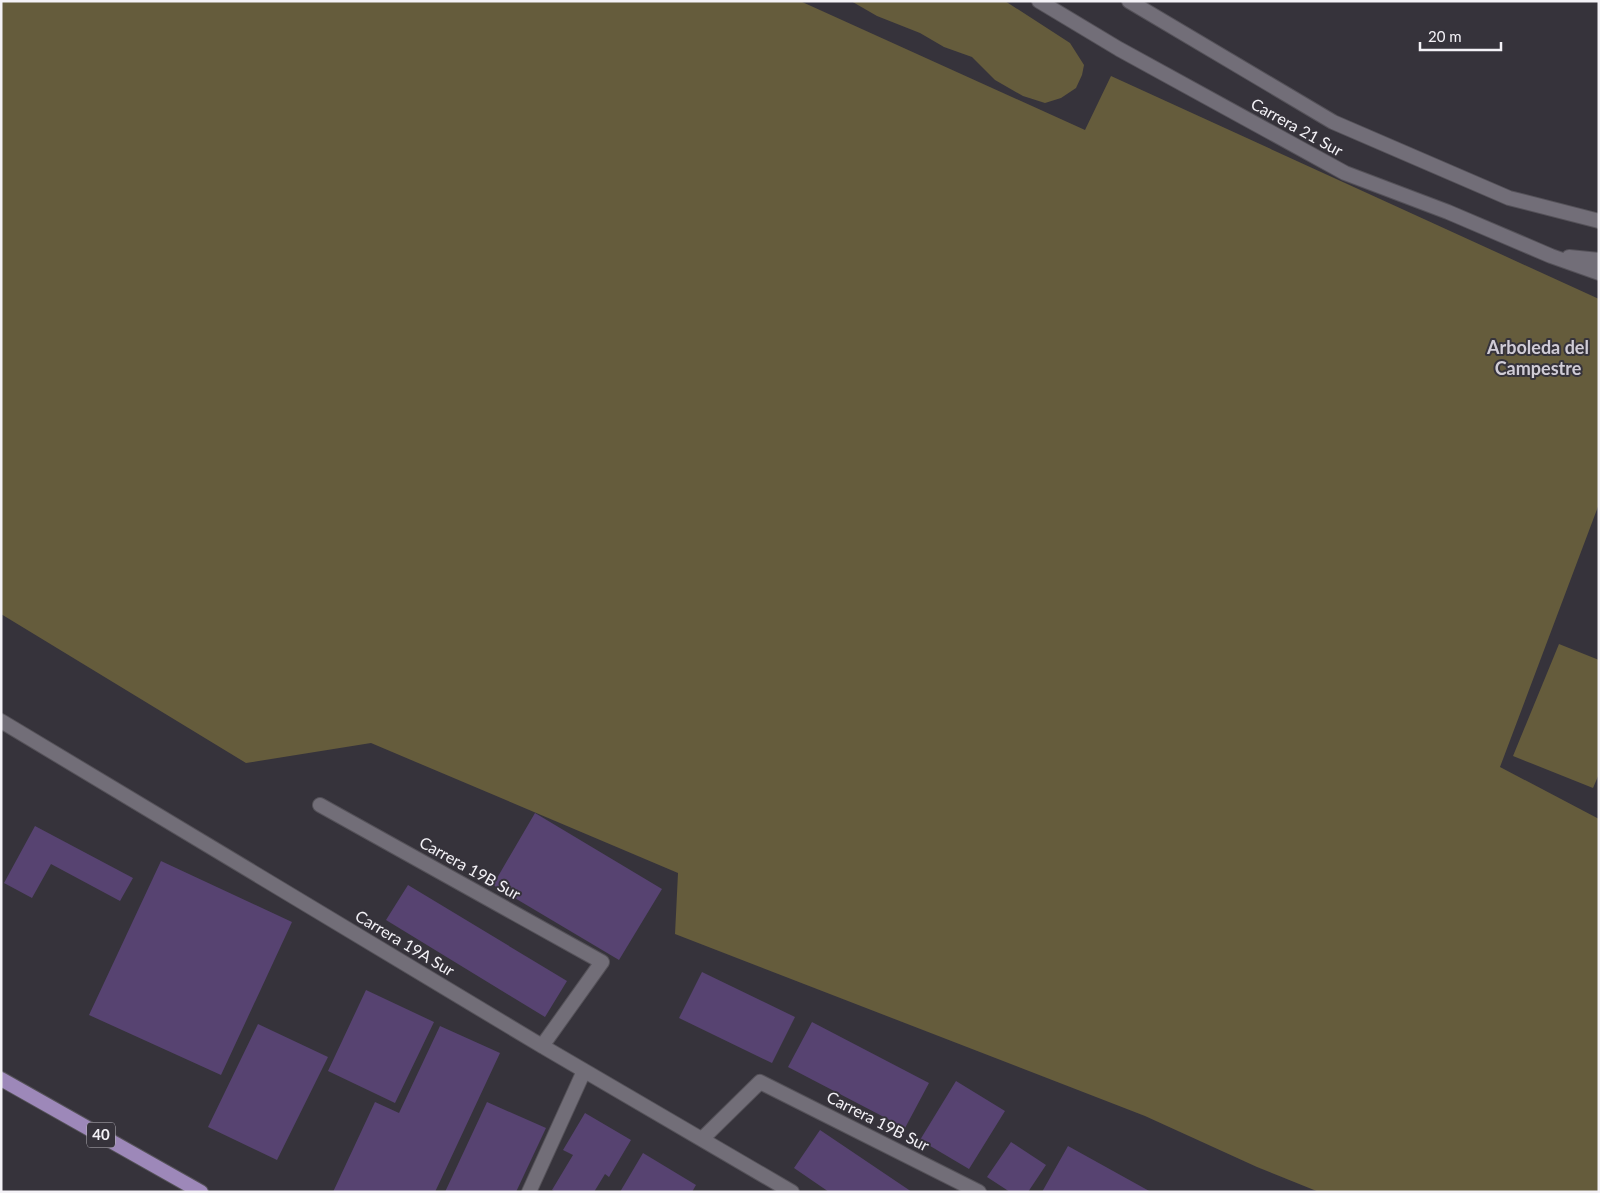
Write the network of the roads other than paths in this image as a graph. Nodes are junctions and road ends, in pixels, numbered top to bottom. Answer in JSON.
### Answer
{"nodes":[{"id":1,"x":1039,"y":1,"type":"edge"},
{"id":2,"x":1129,"y":1,"type":"edge"},
{"id":3,"x":1599,"y":221,"type":"edge"},
{"id":4,"x":1551,"y":256,"type":"junction"},
{"id":5,"x":1599,"y":260,"type":"edge"},
{"id":6,"x":1599,"y":273,"type":"edge"},
{"id":7,"x":1,"y":721,"type":"edge"},
{"id":8,"x":320,"y":805,"type":"dead end"},
{"id":9,"x":542,"y":1046,"type":"junction"},
{"id":10,"x":584,"y":1070,"type":"junction"},
{"id":11,"x":1,"y":1079,"type":"edge"},
{"id":12,"x":702,"y":1139,"type":"junction"},
{"id":13,"x":201,"y":1192,"type":"edge"},
{"id":14,"x":529,"y":1192,"type":"edge"},
{"id":15,"x":792,"y":1192,"type":"edge"},
{"id":16,"x":979,"y":1192,"type":"edge"}],
"edges":[{"from":1,"to":4,"type":"street","name":"Carrera 21 Sur"},
{"from":2,"to":3,"type":"street","name":"Carrera 21 Sur"},
{"from":4,"to":5,"type":"street","name":"Carrera 21 Sur"},
{"from":4,"to":6,"type":"street","name":"Carrera 21 Sur"},
{"from":7,"to":9,"type":"street","name":"Carrera 19A Sur"},
{"from":8,"to":9,"type":"street","name":"Carrera 19B Sur"},
{"from":9,"to":10,"type":"street","name":"Carrera 19A Sur"},
{"from":10,"to":12,"type":"street","name":"Carrera 19A Sur"},
{"from":10,"to":14,"type":"street"},
{"from":11,"to":13,"type":"main road","number":"40"},
{"from":12,"to":15,"type":"street","name":"Carrera 19A Sur"},
{"from":12,"to":16,"type":"street","name":"Carrera 19B Sur"}]}
